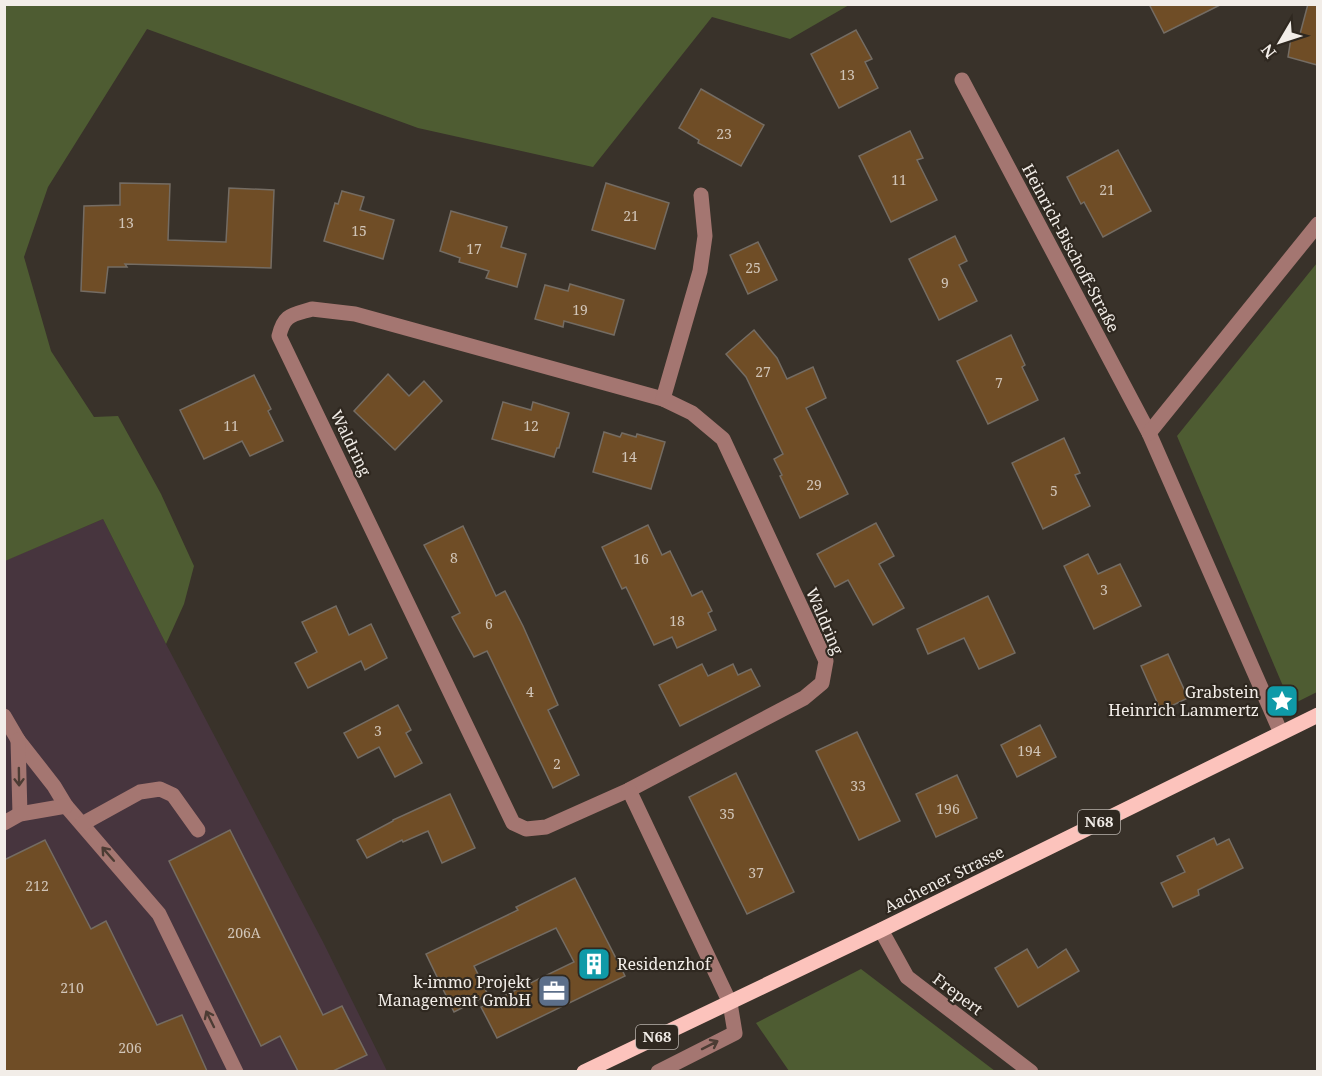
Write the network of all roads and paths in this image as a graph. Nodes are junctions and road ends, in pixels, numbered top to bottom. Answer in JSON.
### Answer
{"nodes":[{"id":1,"x":962,"y":80,"type":"dead end"},
{"id":2,"x":701,"y":195,"type":"dead end"},
{"id":3,"x":1317,"y":224,"type":"edge"},
{"id":4,"x":663,"y":399,"type":"junction"},
{"id":5,"x":1149,"y":433,"type":"junction"},
{"id":6,"x":1317,"y":715,"type":"edge"},
{"id":7,"x":4,"y":716,"type":"edge"},
{"id":8,"x":1281,"y":733,"type":"junction"},
{"id":9,"x":18,"y":740,"type":"junction"},
{"id":10,"x":629,"y":790,"type":"junction"},
{"id":11,"x":66,"y":806,"type":"junction"},
{"id":12,"x":20,"y":814,"type":"junction"},
{"id":13,"x":4,"y":823,"type":"edge"},
{"id":14,"x":82,"y":824,"type":"junction"},
{"id":15,"x":198,"y":830,"type":"dead end"},
{"id":16,"x":880,"y":930,"type":"junction"},
{"id":17,"x":730,"y":1003,"type":"junction"},
{"id":18,"x":236,"y":1071,"type":"edge"},
{"id":19,"x":584,"y":1071,"type":"edge"},
{"id":20,"x":658,"y":1071,"type":"edge"},
{"id":21,"x":1031,"y":1071,"type":"edge"}],
"edges":[{"from":1,"to":5,"type":"street","name":"Heinrich-Bischoff-Straße"},
{"from":2,"to":4,"type":"street"},
{"from":3,"to":5,"type":"street"},
{"from":4,"to":10,"type":"street","name":"Waldring"},
{"from":4,"to":10,"type":"street","name":"Waldring"},
{"from":5,"to":8,"type":"street","name":"Heinrich-Bischoff-Straße"},
{"from":6,"to":8,"type":"main road","name":"Aachener Strasse","number":"N68"},
{"from":7,"to":9,"type":"street"},
{"from":8,"to":16,"type":"main road","name":"Aachener Strasse","number":"N68"},
{"from":9,"to":11,"type":"street"},
{"from":9,"to":12,"type":"street","one_way":true},
{"from":10,"to":17,"type":"street"},
{"from":11,"to":12,"type":"street"},
{"from":11,"to":14,"type":"street"},
{"from":12,"to":13,"type":"street"},
{"from":14,"to":15,"type":"street"},
{"from":18,"to":14,"type":"street","one_way":true},
{"from":16,"to":17,"type":"main road","name":"Aachener Strasse","number":"N68"},
{"from":16,"to":21,"type":"street","name":"Frepert"},
{"from":17,"to":19,"type":"main road","name":"Aachener Strasse","number":"N68"},
{"from":20,"to":17,"type":"street","one_way":true}]}
